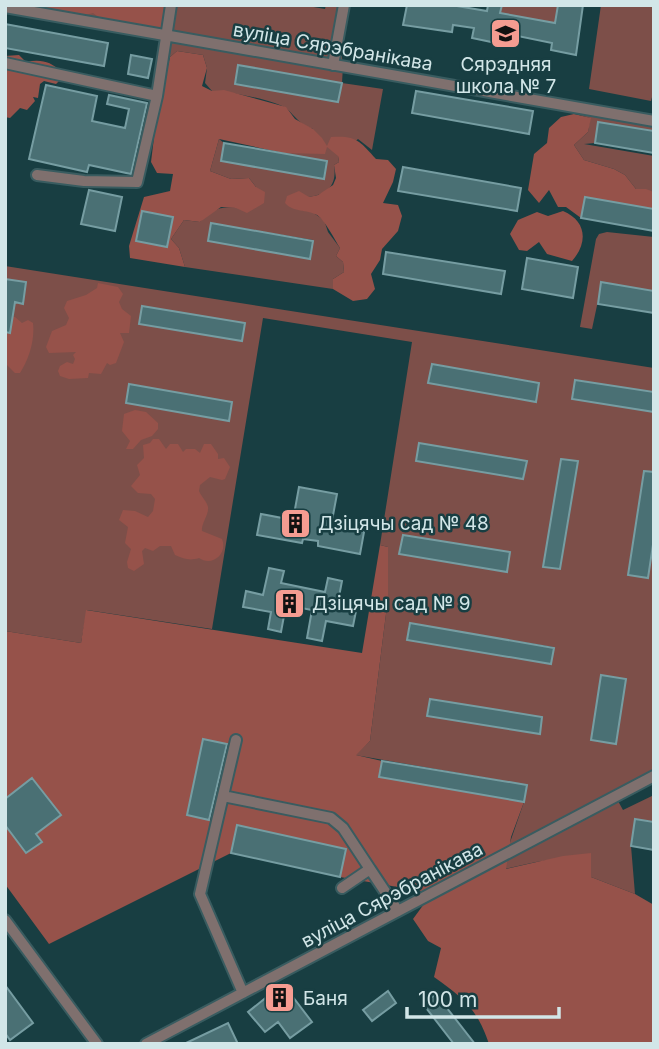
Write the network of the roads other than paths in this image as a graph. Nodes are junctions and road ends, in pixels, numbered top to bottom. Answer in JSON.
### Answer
{"nodes":[{"id":1,"x":171,"y":5,"type":"edge"},
{"id":2,"x":344,"y":5,"type":"edge"},
{"id":3,"x":5,"y":7,"type":"edge"},
{"id":4,"x":165,"y":36,"type":"junction"},
{"id":5,"x":5,"y":63,"type":"edge"},
{"id":6,"x":333,"y":65,"type":"junction"},
{"id":7,"x":157,"y":96,"type":"junction"},
{"id":8,"x":654,"y":121,"type":"edge"},
{"id":9,"x":37,"y":175,"type":"dead end"},
{"id":10,"x":236,"y":740,"type":"dead end"},
{"id":11,"x":654,"y":776,"type":"edge"},
{"id":12,"x":223,"y":796,"type":"junction"},
{"id":13,"x":370,"y":869,"type":"junction"},
{"id":14,"x":342,"y":888,"type":"dead end"},
{"id":15,"x":398,"y":911,"type":"junction"},
{"id":16,"x":5,"y":920,"type":"edge"},
{"id":17,"x":243,"y":993,"type":"junction"},
{"id":18,"x":97,"y":1044,"type":"edge"},
{"id":19,"x":146,"y":1044,"type":"edge"}],
"edges":[{"from":1,"to":4,"type":"street"},
{"from":2,"to":6,"type":"street"},
{"from":3,"to":4,"type":"street","name":"вуліца Сярэбранікава"},
{"from":4,"to":6,"type":"street","name":"вуліца Сярэбранікава"},
{"from":4,"to":7,"type":"street"},
{"from":5,"to":7,"type":"street"},
{"from":6,"to":8,"type":"street","name":"вуліца Сярэбранікава"},
{"from":7,"to":9,"type":"street"},
{"from":10,"to":12,"type":"street"},
{"from":11,"to":15,"type":"street","name":"вуліца Сярэбранікава"},
{"from":12,"to":13,"type":"street"},
{"from":12,"to":17,"type":"street"},
{"from":13,"to":14,"type":"street"},
{"from":13,"to":15,"type":"street"},
{"from":15,"to":17,"type":"street","name":"вуліца Сярэбранікава"},
{"from":16,"to":18,"type":"street"},
{"from":17,"to":19,"type":"street","name":"вуліца Сярэбранікава"}]}
